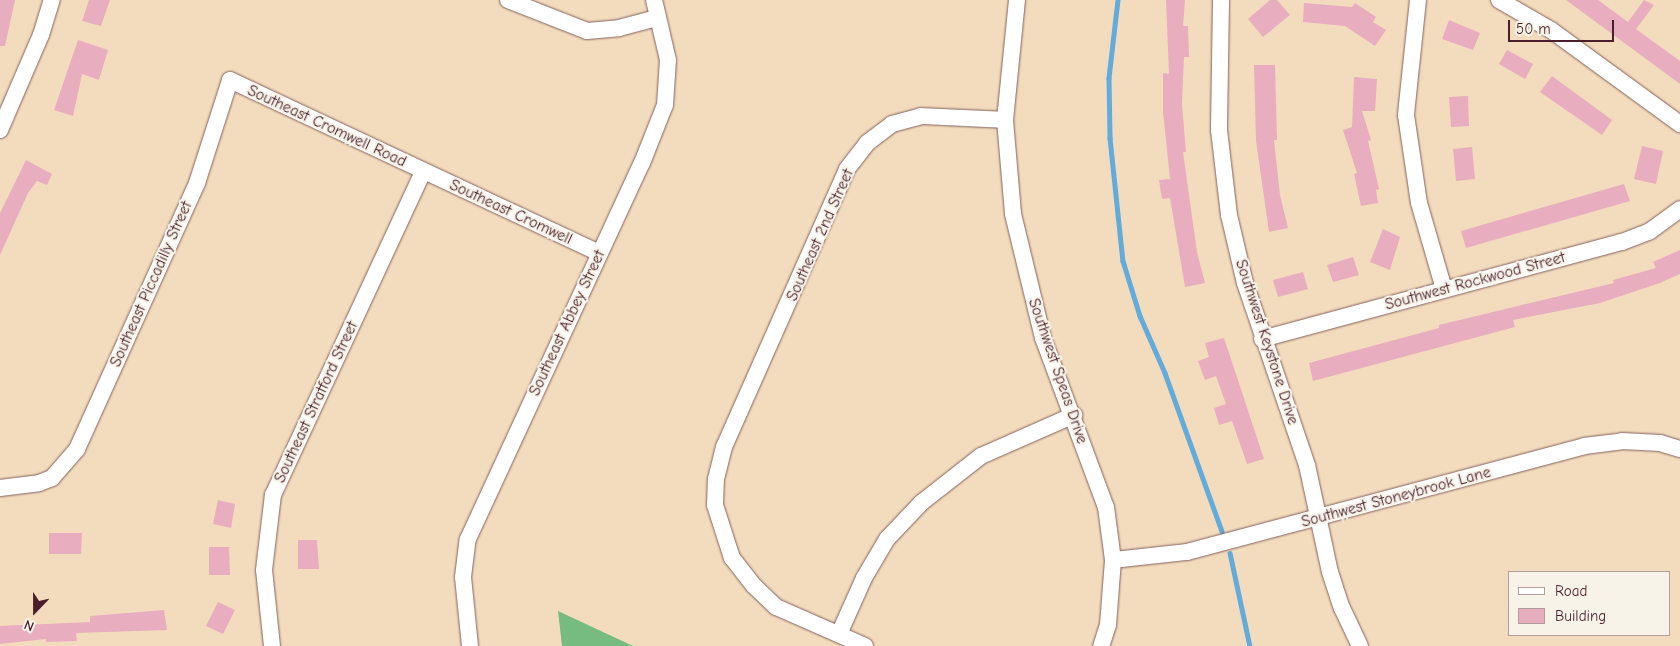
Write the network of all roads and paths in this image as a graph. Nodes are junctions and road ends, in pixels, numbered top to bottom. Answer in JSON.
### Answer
{"nodes":[{"id":1,"x":52,"y":0,"type":"edge"},
{"id":2,"x":508,"y":0,"type":"edge"},
{"id":3,"x":654,"y":0,"type":"edge"},
{"id":4,"x":1017,"y":0,"type":"edge"},
{"id":5,"x":1221,"y":0,"type":"edge"},
{"id":6,"x":1418,"y":0,"type":"edge"},
{"id":7,"x":1499,"y":0,"type":"edge"},
{"id":8,"x":657,"y":18,"type":"junction"},
{"id":9,"x":230,"y":80,"type":"joint"},
{"id":10,"x":1006,"y":120,"type":"junction"},
{"id":11,"x":1680,"y":124,"type":"edge"},
{"id":12,"x":0,"y":130,"type":"edge"},
{"id":13,"x":423,"y":172,"type":"junction"},
{"id":14,"x":1680,"y":209,"type":"edge"},
{"id":15,"x":598,"y":252,"type":"junction"},
{"id":16,"x":1444,"y":289,"type":"junction"},
{"id":17,"x":1262,"y":339,"type":"junction"},
{"id":18,"x":1074,"y":415,"type":"junction"},
{"id":19,"x":1680,"y":449,"type":"edge"},
{"id":20,"x":0,"y":488,"type":"edge"},
{"id":21,"x":1319,"y":517,"type":"junction"},
{"id":22,"x":1113,"y":560,"type":"junction"},
{"id":23,"x":839,"y":634,"type":"junction"},
{"id":24,"x":272,"y":646,"type":"edge"},
{"id":25,"x":470,"y":646,"type":"edge"},
{"id":26,"x":865,"y":646,"type":"edge"},
{"id":27,"x":1100,"y":646,"type":"edge"},
{"id":28,"x":1360,"y":646,"type":"edge"}],
"edges":[{"from":1,"to":12,"type":"street"},
{"from":2,"to":8,"type":"street"},
{"from":3,"to":8,"type":"street","name":"Southeast Abbey Street"},
{"from":4,"to":10,"type":"street","name":"Southwest Speas Drive"},
{"from":5,"to":17,"type":"street","name":"Southwest Keystone Drive"},
{"from":6,"to":16,"type":"street"},
{"from":7,"to":11,"type":"street"},
{"from":8,"to":15,"type":"street","name":"Southeast Abbey Street"},
{"from":9,"to":13,"type":"street","name":"Southeast Cromwell Road"},
{"from":9,"to":20,"type":"street","name":"Southeast Piccadilly Street"},
{"from":10,"to":18,"type":"street","name":"Southwest Speas Drive"},
{"from":10,"to":23,"type":"street","name":"Southeast 2nd Street"},
{"from":13,"to":15,"type":"street","name":"Southeast Cromwell"},
{"from":13,"to":24,"type":"street","name":"Southeast Stratford Street"},
{"from":14,"to":16,"type":"street","name":"Southwest Rockwood Street"},
{"from":15,"to":25,"type":"street","name":"Southeast Abbey Street"},
{"from":16,"to":17,"type":"street","name":"Southwest Rockwood Street"},
{"from":17,"to":21,"type":"street","name":"Southwest Keystone Drive"},
{"from":18,"to":22,"type":"street","name":"Southwest Speas Drive"},
{"from":18,"to":23,"type":"street"},
{"from":19,"to":21,"type":"street","name":"Southwest Stoneybrook Lane"},
{"from":21,"to":22,"type":"street","name":"Southwest Stoneybrook Lane"},
{"from":21,"to":28,"type":"street","name":"Southwest Keystone Drive"},
{"from":22,"to":27,"type":"street","name":"Southwest Speas Drive"},
{"from":23,"to":26,"type":"street","name":"Southeast 2nd Street"}]}
